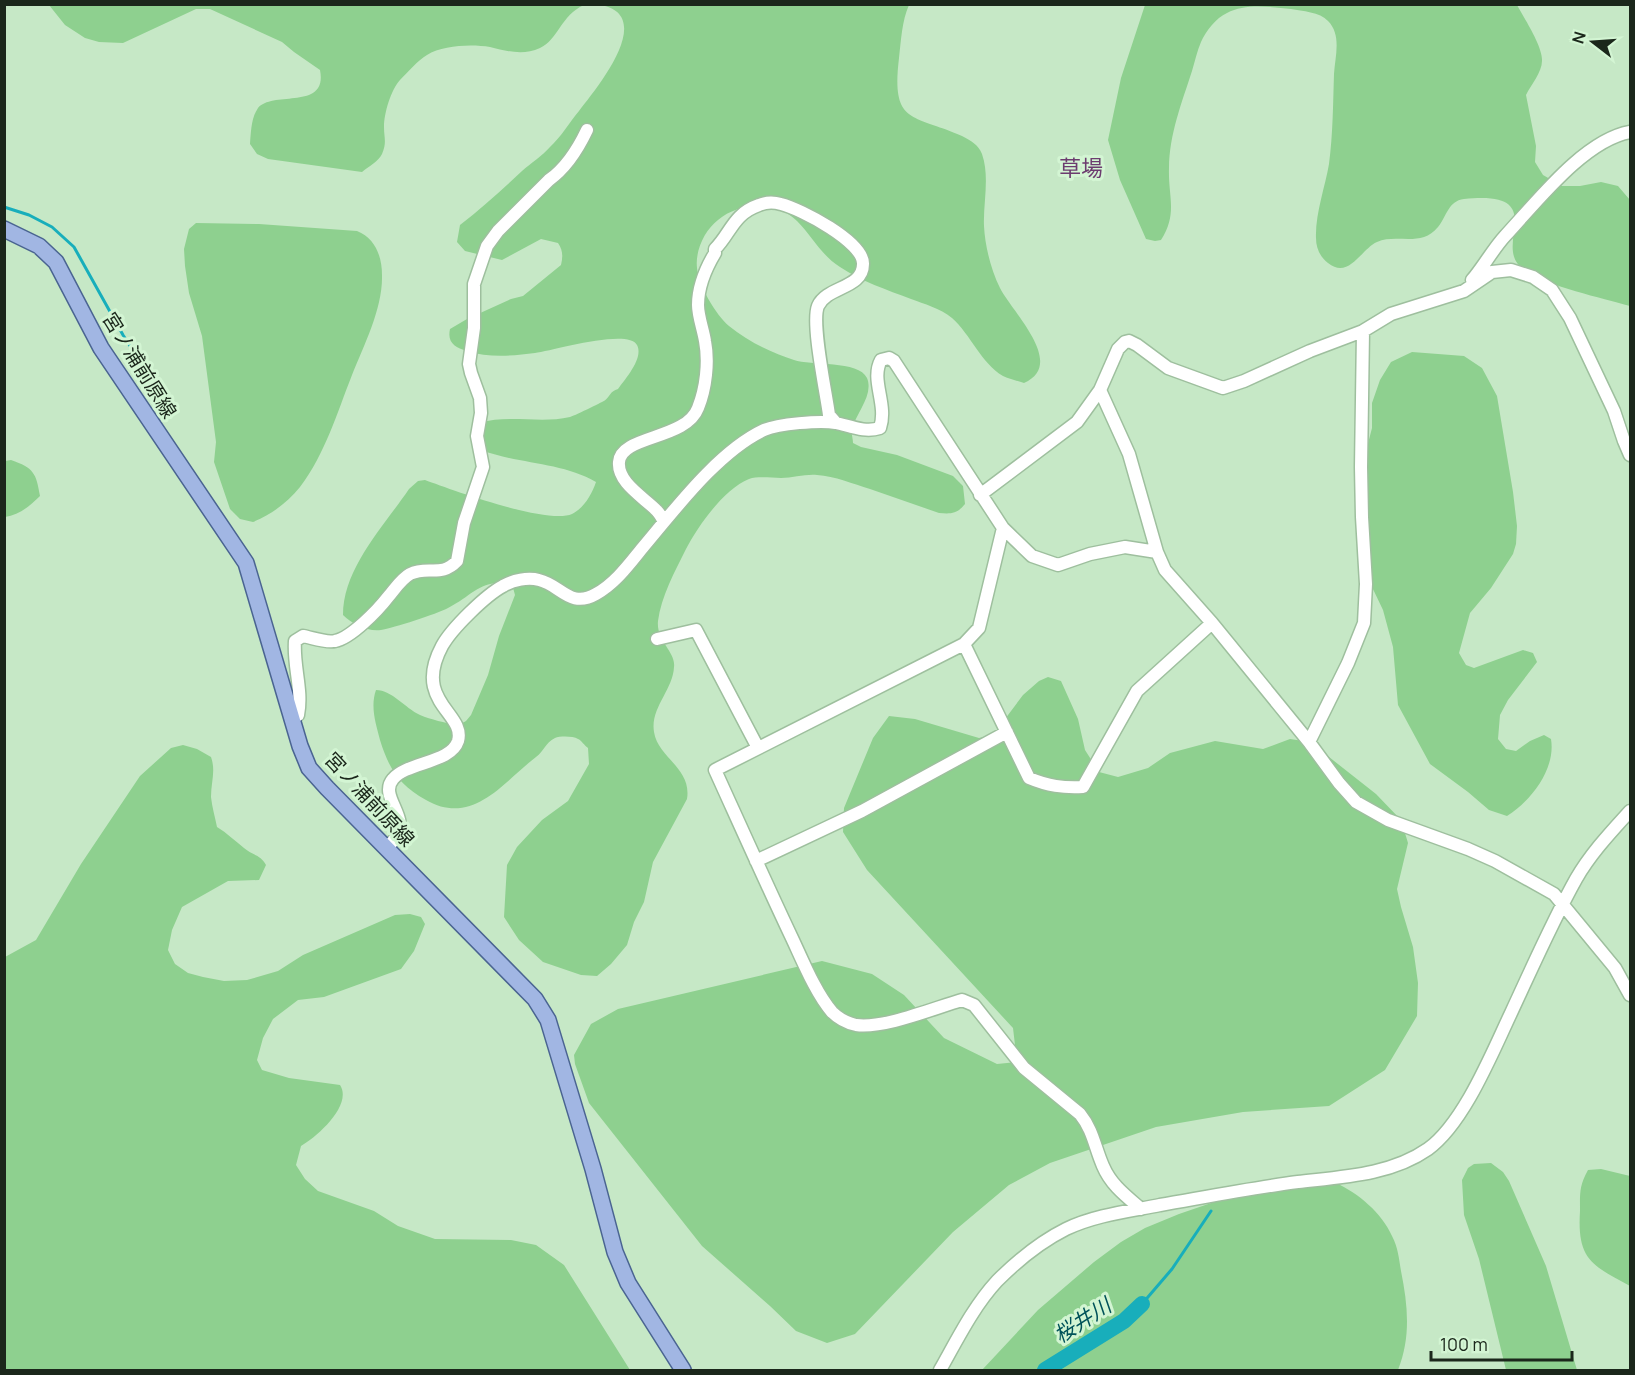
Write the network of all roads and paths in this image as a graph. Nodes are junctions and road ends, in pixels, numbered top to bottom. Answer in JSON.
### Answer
{"nodes":[{"id":1,"x":587,"y":130,"type":"dead end"},
{"id":2,"x":1630,"y":132,"type":"edge"},
{"id":3,"x":4,"y":230,"type":"edge"},
{"id":4,"x":1464,"y":291,"type":"junction"},
{"id":5,"x":1363,"y":331,"type":"junction"},
{"id":6,"x":1100,"y":390,"type":"junction"},
{"id":7,"x":836,"y":423,"type":"junction"},
{"id":8,"x":1630,"y":454,"type":"edge"},
{"id":9,"x":980,"y":495,"type":"junction"},
{"id":10,"x":664,"y":522,"type":"junction"},
{"id":11,"x":1003,"y":528,"type":"junction"},
{"id":12,"x":1157,"y":552,"type":"junction"},
{"id":13,"x":1212,"y":623,"type":"junction"},
{"id":14,"x":657,"y":639,"type":"dead end"},
{"id":15,"x":964,"y":644,"type":"junction"},
{"id":16,"x":291,"y":719,"type":"junction"},
{"id":17,"x":1007,"y":732,"type":"junction"},
{"id":18,"x":1309,"y":742,"type":"junction"},
{"id":19,"x":758,"y":748,"type":"junction"},
{"id":20,"x":1630,"y":811,"type":"edge"},
{"id":21,"x":387,"y":848,"type":"junction"},
{"id":22,"x":756,"y":861,"type":"junction"},
{"id":23,"x":1564,"y":904,"type":"junction"},
{"id":24,"x":1630,"y":995,"type":"edge"},
{"id":25,"x":1142,"y":1209,"type":"junction"},
{"id":26,"x":683,"y":1371,"type":"edge"},
{"id":27,"x":940,"y":1371,"type":"edge"}],
"edges":[{"from":1,"to":16,"type":"street"},
{"from":2,"to":4,"type":"street"},
{"from":3,"to":16,"type":"main road","name":"宮ノ浦前原線"},
{"from":4,"to":5,"type":"street"},
{"from":4,"to":8,"type":"street"},
{"from":5,"to":6,"type":"street"},
{"from":5,"to":18,"type":"street"},
{"from":6,"to":9,"type":"street"},
{"from":6,"to":12,"type":"street"},
{"from":7,"to":9,"type":"street"},
{"from":7,"to":10,"type":"street"},
{"from":7,"to":10,"type":"street"},
{"from":9,"to":11,"type":"street"},
{"from":10,"to":21,"type":"street"},
{"from":11,"to":12,"type":"street"},
{"from":11,"to":15,"type":"street"},
{"from":12,"to":13,"type":"street"},
{"from":13,"to":17,"type":"street"},
{"from":13,"to":18,"type":"street"},
{"from":14,"to":19,"type":"street"},
{"from":15,"to":17,"type":"street"},
{"from":15,"to":19,"type":"street"},
{"from":16,"to":21,"type":"main road","name":"宮ノ浦前原線"},
{"from":17,"to":22,"type":"street"},
{"from":18,"to":23,"type":"street"},
{"from":19,"to":22,"type":"street"},
{"from":20,"to":23,"type":"street"},
{"from":21,"to":26,"type":"main road","name":"宮ノ浦前原線"},
{"from":22,"to":25,"type":"street"},
{"from":23,"to":24,"type":"street"},
{"from":23,"to":25,"type":"street"},
{"from":25,"to":27,"type":"street"}]}
